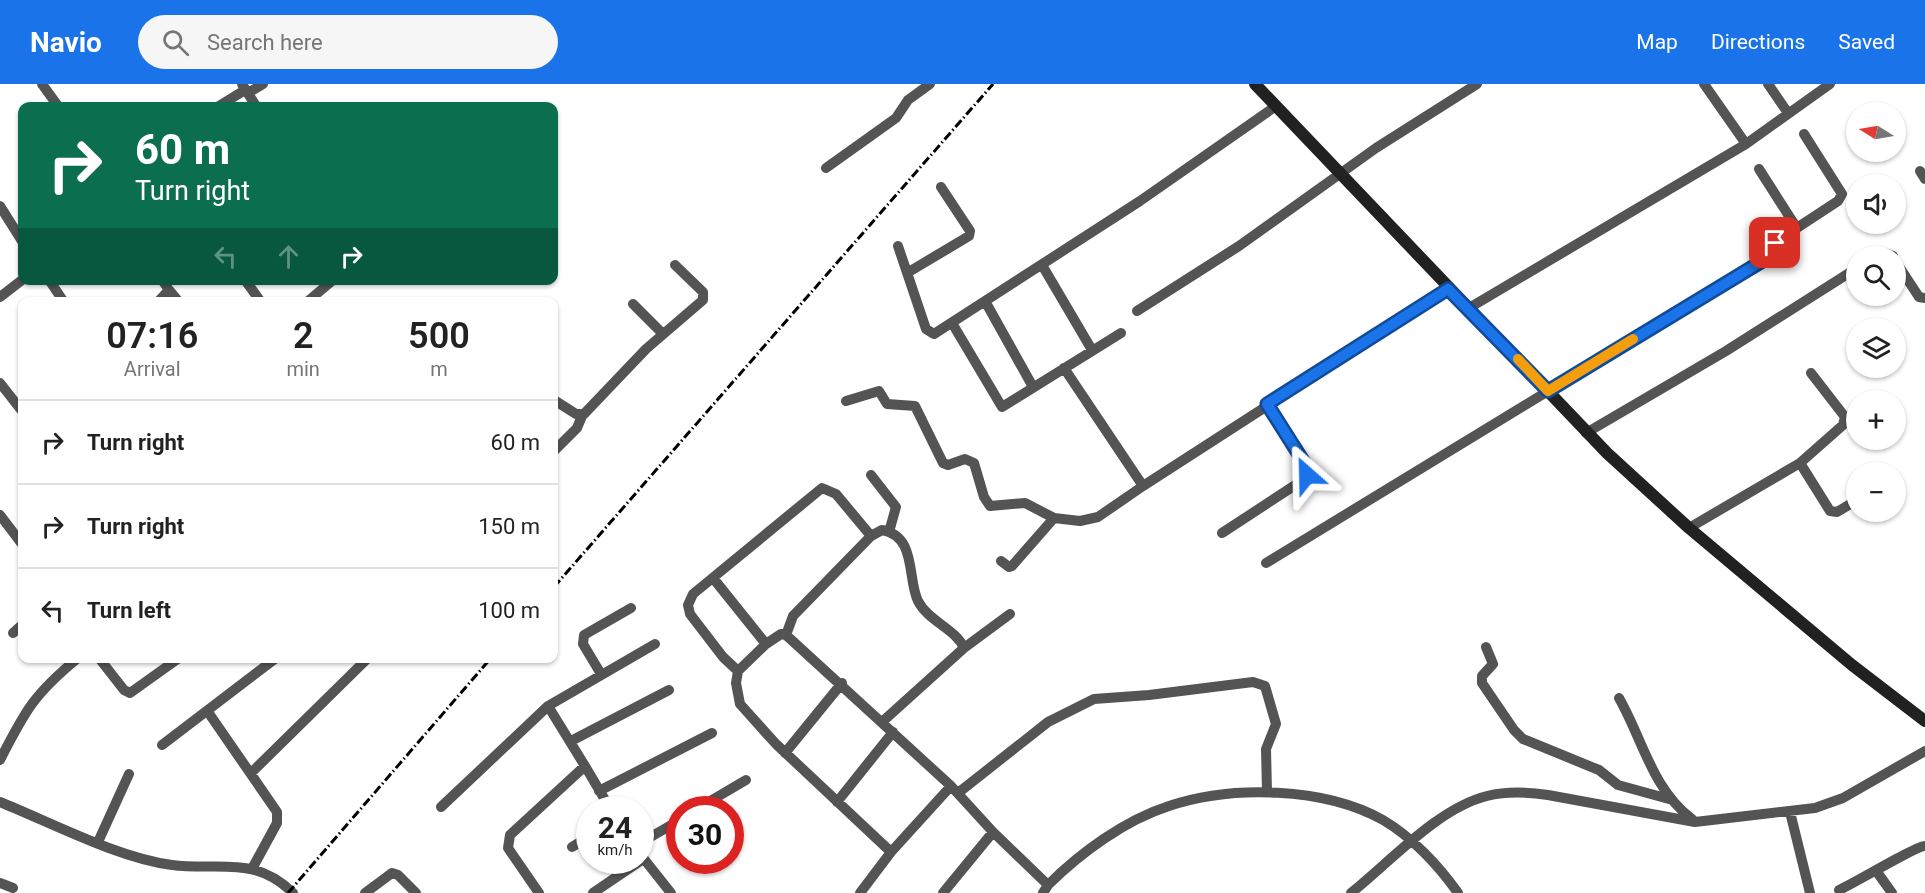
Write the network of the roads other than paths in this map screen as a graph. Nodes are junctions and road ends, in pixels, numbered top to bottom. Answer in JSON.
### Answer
{"nodes":[{"id":1,"x":43,"y":84,"type":"edge"},
{"id":2,"x":263,"y":84,"type":"edge"},
{"id":3,"x":930,"y":84,"type":"edge"},
{"id":4,"x":1255,"y":84,"type":"edge"},
{"id":5,"x":1478,"y":84,"type":"edge"},
{"id":6,"x":1704,"y":84,"type":"edge"},
{"id":7,"x":1768,"y":84,"type":"edge"},
{"id":8,"x":1830,"y":84,"type":"edge"},
{"id":9,"x":245,"y":89,"type":"edge"},
{"id":10,"x":55,"y":102,"type":"edge"},
{"id":11,"x":225,"y":102,"type":"edge"},
{"id":12,"x":253,"y":102,"type":"edge"},
{"id":13,"x":1276,"y":106,"type":"junction"},
{"id":14,"x":1788,"y":113,"type":"junction"},
{"id":15,"x":1804,"y":134,"type":"dead end"},
{"id":16,"x":1746,"y":144,"type":"junction"},
{"id":17,"x":826,"y":168,"type":"dead end"},
{"id":18,"x":1759,"y":169,"type":"dead end"},
{"id":19,"x":1340,"y":172,"type":"junction"},
{"id":20,"x":941,"y":187,"type":"dead end"},
{"id":21,"x":0,"y":206,"type":"edge"},
{"id":22,"x":1796,"y":227,"type":"junction"},
{"id":23,"x":18,"y":235,"type":"edge"},
{"id":24,"x":898,"y":246,"type":"dead end"},
{"id":25,"x":675,"y":265,"type":"dead end"},
{"id":26,"x":1042,"y":265,"type":"junction"},
{"id":27,"x":907,"y":273,"type":"junction"},
{"id":28,"x":1846,"y":275,"type":"edge"},
{"id":29,"x":1906,"y":277,"type":"edge"},
{"id":30,"x":18,"y":283,"type":"edge"},
{"id":31,"x":166,"y":285,"type":"edge"},
{"id":32,"x":327,"y":285,"type":"edge"},
{"id":33,"x":1448,"y":289,"type":"junction"},
{"id":34,"x":0,"y":297,"type":"edge"},
{"id":35,"x":175,"y":297,"type":"edge"},
{"id":36,"x":313,"y":297,"type":"edge"},
{"id":37,"x":1925,"y":298,"type":"edge"},
{"id":38,"x":985,"y":301,"type":"junction"},
{"id":39,"x":633,"y":303,"type":"dead end"},
{"id":40,"x":1469,"y":308,"type":"junction"},
{"id":41,"x":1137,"y":311,"type":"dead end"},
{"id":42,"x":952,"y":322,"type":"junction"},
{"id":43,"x":1121,"y":333,"type":"dead end"},
{"id":44,"x":663,"y":334,"type":"junction"},
{"id":45,"x":1092,"y":350,"type":"junction"},
{"id":46,"x":1064,"y":368,"type":"junction"},
{"id":47,"x":1811,"y":374,"type":"dead end"},
{"id":48,"x":0,"y":383,"type":"edge"},
{"id":49,"x":1033,"y":387,"type":"junction"},
{"id":50,"x":1548,"y":391,"type":"junction"},
{"id":51,"x":846,"y":401,"type":"dead end"},
{"id":52,"x":558,"y":402,"type":"edge"},
{"id":53,"x":1267,"y":404,"type":"junction"},
{"id":54,"x":18,"y":406,"type":"edge"},
{"id":55,"x":582,"y":416,"type":"junction"},
{"id":56,"x":1586,"y":433,"type":"junction"},
{"id":57,"x":558,"y":447,"type":"edge"},
{"id":58,"x":1800,"y":463,"type":"junction"},
{"id":59,"x":871,"y":475,"type":"dead end"},
{"id":60,"x":1143,"y":486,"type":"junction"},
{"id":61,"x":1846,"y":507,"type":"edge"},
{"id":62,"x":0,"y":515,"type":"edge"},
{"id":63,"x":1054,"y":518,"type":"junction"},
{"id":64,"x":1689,"y":528,"type":"junction"},
{"id":65,"x":889,"y":532,"type":"junction"},
{"id":66,"x":1222,"y":533,"type":"dead end"},
{"id":67,"x":871,"y":536,"type":"junction"},
{"id":68,"x":18,"y":539,"type":"edge"},
{"id":69,"x":1000,"y":561,"type":"dead end"},
{"id":70,"x":1266,"y":563,"type":"dead end"},
{"id":71,"x":713,"y":578,"type":"junction"},
{"id":72,"x":631,"y":608,"type":"dead end"},
{"id":73,"x":1010,"y":614,"type":"dead end"},
{"id":74,"x":18,"y":629,"type":"edge"},
{"id":75,"x":13,"y":633,"type":"dead end"},
{"id":76,"x":786,"y":635,"type":"junction"},
{"id":77,"x":655,"y":644,"type":"dead end"},
{"id":78,"x":766,"y":644,"type":"junction"},
{"id":79,"x":1486,"y":647,"type":"dead end"},
{"id":80,"x":964,"y":648,"type":"junction"},
{"id":81,"x":72,"y":663,"type":"edge"},
{"id":82,"x":103,"y":663,"type":"edge"},
{"id":83,"x":172,"y":663,"type":"edge"},
{"id":84,"x":270,"y":663,"type":"edge"},
{"id":85,"x":364,"y":663,"type":"edge"},
{"id":86,"x":738,"y":671,"type":"junction"},
{"id":87,"x":601,"y":674,"type":"junction"},
{"id":88,"x":842,"y":683,"type":"junction"},
{"id":89,"x":669,"y":690,"type":"dead end"},
{"id":90,"x":1619,"y":698,"type":"dead end"},
{"id":91,"x":548,"y":706,"type":"junction"},
{"id":92,"x":208,"y":712,"type":"junction"},
{"id":93,"x":1925,"y":721,"type":"edge"},
{"id":94,"x":882,"y":722,"type":"junction"},
{"id":95,"x":893,"y":732,"type":"junction"},
{"id":96,"x":712,"y":733,"type":"dead end"},
{"id":97,"x":571,"y":741,"type":"junction"},
{"id":98,"x":162,"y":745,"type":"dead end"},
{"id":99,"x":1925,"y":751,"type":"edge"},
{"id":100,"x":785,"y":753,"type":"junction"},
{"id":101,"x":0,"y":760,"type":"edge"},
{"id":102,"x":585,"y":766,"type":"junction"},
{"id":103,"x":251,"y":773,"type":"junction"},
{"id":104,"x":129,"y":774,"type":"dead end"},
{"id":105,"x":746,"y":780,"type":"dead end"},
{"id":106,"x":955,"y":789,"type":"junction"},
{"id":107,"x":599,"y":790,"type":"junction"},
{"id":108,"x":1267,"y":792,"type":"junction"},
{"id":109,"x":603,"y":796,"type":"edge"},
{"id":110,"x":719,"y":796,"type":"edge"},
{"id":111,"x":1669,"y":799,"type":"junction"},
{"id":112,"x":0,"y":802,"type":"edge"},
{"id":113,"x":837,"y":802,"type":"junction"},
{"id":114,"x":441,"y":807,"type":"dead end"},
{"id":115,"x":1790,"y":812,"type":"junction"},
{"id":116,"x":1695,"y":822,"type":"junction"},
{"id":117,"x":993,"y":832,"type":"junction"},
{"id":118,"x":98,"y":842,"type":"junction"},
{"id":119,"x":1412,"y":843,"type":"junction"},
{"id":120,"x":576,"y":845,"type":"edge"},
{"id":121,"x":1925,"y":846,"type":"edge"},
{"id":122,"x":572,"y":847,"type":"dead end"},
{"id":123,"x":891,"y":852,"type":"junction"},
{"id":124,"x":253,"y":867,"type":"junction"},
{"id":125,"x":1877,"y":872,"type":"junction"},
{"id":126,"x":620,"y":874,"type":"edge"},
{"id":127,"x":654,"y":874,"type":"edge"},
{"id":128,"x":0,"y":883,"type":"edge"},
{"id":129,"x":13,"y":888,"type":"dead end"},
{"id":130,"x":1046,"y":889,"type":"edge"},
{"id":131,"x":1839,"y":890,"type":"dead end"},
{"id":132,"x":293,"y":893,"type":"edge"},
{"id":133,"x":364,"y":893,"type":"edge"},
{"id":134,"x":416,"y":893,"type":"edge"},
{"id":135,"x":539,"y":893,"type":"edge"},
{"id":136,"x":593,"y":893,"type":"edge"},
{"id":137,"x":671,"y":893,"type":"edge"},
{"id":138,"x":860,"y":893,"type":"edge"},
{"id":139,"x":943,"y":893,"type":"edge"},
{"id":140,"x":1351,"y":893,"type":"edge"},
{"id":141,"x":1458,"y":893,"type":"edge"},
{"id":142,"x":1810,"y":893,"type":"edge"},
{"id":143,"x":1892,"y":893,"type":"edge"}],
"edges":[{"from":1,"to":10,"type":"street"},
{"from":2,"to":9,"type":"street"},
{"from":3,"to":17,"type":"street"},
{"from":4,"to":13,"type":"main road"},
{"from":5,"to":19,"type":"street"},
{"from":6,"to":16,"type":"street"},
{"from":7,"to":14,"type":"street"},
{"from":8,"to":14,"type":"street"},
{"from":9,"to":11,"type":"street"},
{"from":9,"to":12,"type":"street"},
{"from":13,"to":19,"type":"main road"},
{"from":13,"to":26,"type":"street"},
{"from":14,"to":16,"type":"street"},
{"from":15,"to":22,"type":"street"},
{"from":16,"to":40,"type":"street"},
{"from":18,"to":22,"type":"street"},
{"from":19,"to":33,"type":"main road"},
{"from":19,"to":41,"type":"street"},
{"from":20,"to":27,"type":"street"},
{"from":21,"to":23,"type":"street"},
{"from":22,"to":50,"type":"street"},
{"from":24,"to":27,"type":"street"},
{"from":25,"to":44,"type":"street"},
{"from":26,"to":38,"type":"street"},
{"from":26,"to":45,"type":"street"},
{"from":27,"to":42,"type":"street"},
{"from":28,"to":56,"type":"street"},
{"from":29,"to":37,"type":"street"},
{"from":30,"to":34,"type":"street"},
{"from":31,"to":35,"type":"street"},
{"from":32,"to":36,"type":"street"},
{"from":33,"to":40,"type":"main road"},
{"from":33,"to":53,"type":"street"},
{"from":38,"to":42,"type":"street"},
{"from":38,"to":49,"type":"street"},
{"from":39,"to":44,"type":"street"},
{"from":40,"to":50,"type":"main road"},
{"from":42,"to":49,"type":"street"},
{"from":43,"to":45,"type":"street"},
{"from":44,"to":55,"type":"street"},
{"from":45,"to":46,"type":"street"},
{"from":46,"to":49,"type":"street"},
{"from":46,"to":60,"type":"street"},
{"from":47,"to":58,"type":"street"},
{"from":48,"to":54,"type":"street"},
{"from":50,"to":56,"type":"main road"},
{"from":50,"to":70,"type":"street"},
{"from":51,"to":63,"type":"street"},
{"from":52,"to":55,"type":"street"},
{"from":53,"to":60,"type":"street"},
{"from":53,"to":66,"type":"street"},
{"from":55,"to":57,"type":"street"},
{"from":56,"to":64,"type":"main road"},
{"from":58,"to":61,"type":"street"},
{"from":58,"to":64,"type":"street"},
{"from":59,"to":65,"type":"street"},
{"from":60,"to":63,"type":"street"},
{"from":62,"to":68,"type":"street"},
{"from":63,"to":69,"type":"street"},
{"from":64,"to":93,"type":"main road"},
{"from":65,"to":67,"type":"street"},
{"from":65,"to":80,"type":"street"},
{"from":67,"to":71,"type":"street"},
{"from":67,"to":76,"type":"street"},
{"from":71,"to":78,"type":"street"},
{"from":71,"to":86,"type":"street"},
{"from":72,"to":87,"type":"street"},
{"from":73,"to":80,"type":"street"},
{"from":74,"to":75,"type":"street"},
{"from":76,"to":78,"type":"street"},
{"from":76,"to":88,"type":"street"},
{"from":77,"to":87,"type":"street"},
{"from":78,"to":86,"type":"street"},
{"from":79,"to":111,"type":"street"},
{"from":80,"to":94,"type":"street"},
{"from":81,"to":101,"type":"street"},
{"from":82,"to":83,"type":"street"},
{"from":84,"to":92,"type":"street"},
{"from":85,"to":103,"type":"street"},
{"from":86,"to":100,"type":"street"},
{"from":87,"to":91,"type":"street"},
{"from":88,"to":94,"type":"street"},
{"from":88,"to":100,"type":"street"},
{"from":89,"to":97,"type":"street"},
{"from":90,"to":111,"type":"street"},
{"from":91,"to":97,"type":"street"},
{"from":91,"to":114,"type":"street"},
{"from":92,"to":98,"type":"street"},
{"from":92,"to":103,"type":"street"},
{"from":94,"to":95,"type":"street"},
{"from":95,"to":106,"type":"street"},
{"from":95,"to":113,"type":"street"},
{"from":96,"to":107,"type":"street"},
{"from":97,"to":102,"type":"street"},
{"from":99,"to":115,"type":"street"},
{"from":100,"to":113,"type":"street"},
{"from":102,"to":107,"type":"street"},
{"from":102,"to":135,"type":"street"},
{"from":103,"to":124,"type":"street"},
{"from":104,"to":118,"type":"street"},
{"from":105,"to":110,"type":"street"},
{"from":106,"to":108,"type":"street"},
{"from":106,"to":117,"type":"street"},
{"from":106,"to":123,"type":"street"},
{"from":107,"to":109,"type":"street"},
{"from":108,"to":119,"type":"street"},
{"from":108,"to":130,"type":"street"},
{"from":111,"to":116,"type":"street"},
{"from":112,"to":118,"type":"street"},
{"from":113,"to":123,"type":"street"},
{"from":115,"to":116,"type":"street"},
{"from":115,"to":142,"type":"street"},
{"from":116,"to":119,"type":"street"},
{"from":117,"to":130,"type":"street"},
{"from":117,"to":139,"type":"street"},
{"from":118,"to":124,"type":"street"},
{"from":119,"to":140,"type":"street"},
{"from":119,"to":141,"type":"street"},
{"from":120,"to":122,"type":"street"},
{"from":121,"to":125,"type":"street"},
{"from":123,"to":138,"type":"street"},
{"from":124,"to":132,"type":"street"},
{"from":125,"to":131,"type":"street"},
{"from":125,"to":143,"type":"street"},
{"from":126,"to":136,"type":"street"},
{"from":127,"to":137,"type":"street"},
{"from":128,"to":129,"type":"street"},
{"from":133,"to":134,"type":"street"}]}
